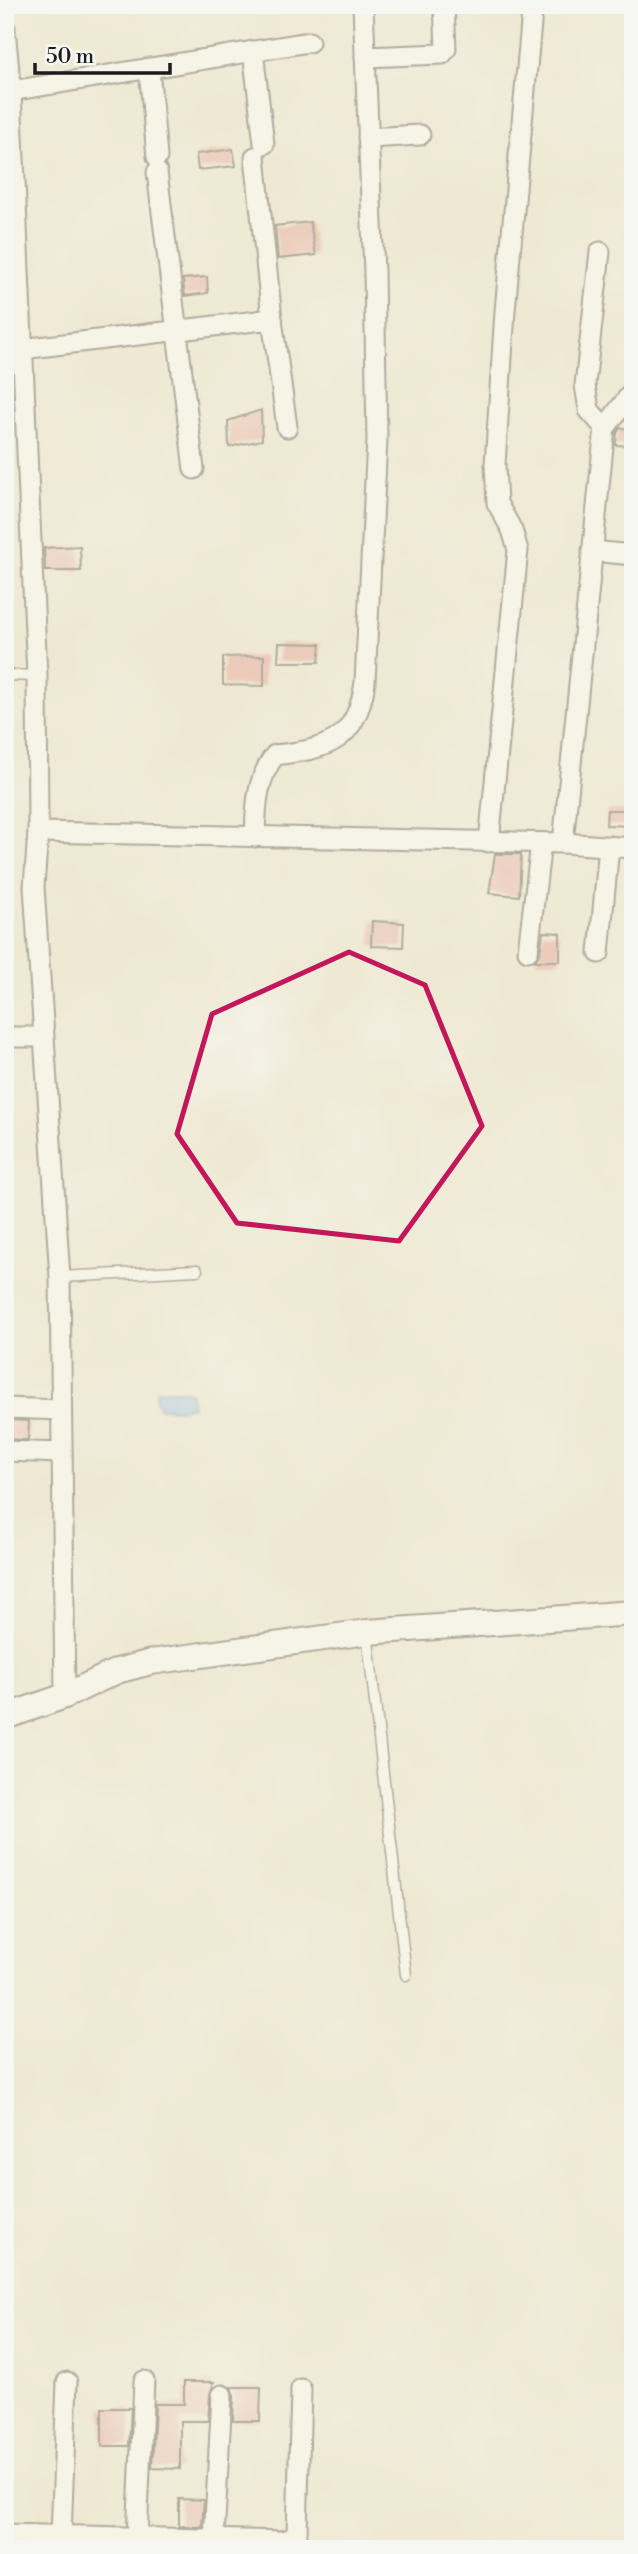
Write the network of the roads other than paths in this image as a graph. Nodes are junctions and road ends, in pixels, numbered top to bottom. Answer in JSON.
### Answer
{"nodes":[{"id":1,"x":363,"y":5,"type":"edge"},
{"id":2,"x":444,"y":5,"type":"edge"},
{"id":3,"x":537,"y":5,"type":"edge"},
{"id":4,"x":5,"y":29,"type":"edge"},
{"id":5,"x":309,"y":43,"type":"dead end"},
{"id":6,"x":253,"y":51,"type":"junction"},
{"id":7,"x":365,"y":57,"type":"junction"},
{"id":8,"x":149,"y":68,"type":"junction"},
{"id":9,"x":11,"y":91,"type":"junction"},
{"id":10,"x":420,"y":135,"type":"dead end"},
{"id":11,"x":368,"y":138,"type":"junction"},
{"id":12,"x":600,"y":253,"type":"dead end"},
{"id":13,"x":272,"y":319,"type":"junction"},
{"id":14,"x":177,"y":331,"type":"junction"},
{"id":15,"x":13,"y":349,"type":"edge"},
{"id":16,"x":633,"y":391,"type":"edge"},
{"id":17,"x":287,"y":428,"type":"dead end"},
{"id":18,"x":606,"y":428,"type":"junction"},
{"id":19,"x":194,"y":469,"type":"dead end"},
{"id":20,"x":592,"y":551,"type":"junction"},
{"id":21,"x":633,"y":555,"type":"edge"},
{"id":22,"x":5,"y":675,"type":"edge"},
{"id":23,"x":37,"y":676,"type":"junction"},
{"id":24,"x":38,"y":832,"type":"junction"},
{"id":25,"x":255,"y":837,"type":"junction"},
{"id":26,"x":489,"y":842,"type":"junction"},
{"id":27,"x":541,"y":843,"type":"junction"},
{"id":28,"x":564,"y":844,"type":"junction"},
{"id":29,"x":609,"y":846,"type":"junction"},
{"id":30,"x":633,"y":848,"type":"edge"},
{"id":31,"x":528,"y":951,"type":"dead end"},
{"id":32,"x":598,"y":953,"type":"dead end"},
{"id":33,"x":5,"y":1037,"type":"edge"},
{"id":34,"x":43,"y":1037,"type":"junction"},
{"id":35,"x":197,"y":1270,"type":"dead end"},
{"id":36,"x":60,"y":1277,"type":"junction"},
{"id":37,"x":5,"y":1408,"type":"edge"},
{"id":38,"x":61,"y":1410,"type":"junction"},
{"id":39,"x":5,"y":1451,"type":"edge"},
{"id":40,"x":62,"y":1453,"type":"junction"},
{"id":41,"x":633,"y":1613,"type":"edge"},
{"id":42,"x":367,"y":1632,"type":"junction"},
{"id":43,"x":65,"y":1696,"type":"junction"},
{"id":44,"x":5,"y":1717,"type":"edge"},
{"id":45,"x":406,"y":1975,"type":"dead end"},
{"id":46,"x":144,"y":2381,"type":"dead end"},
{"id":47,"x":67,"y":2382,"type":"dead end"},
{"id":48,"x":301,"y":2389,"type":"dead end"},
{"id":49,"x":222,"y":2395,"type":"dead end"},
{"id":50,"x":5,"y":2534,"type":"edge"},
{"id":51,"x":61,"y":2535,"type":"junction"},
{"id":52,"x":137,"y":2537,"type":"junction"},
{"id":53,"x":214,"y":2539,"type":"junction"}],
"edges":[{"from":1,"to":7,"type":"street"},
{"from":2,"to":7,"type":"street"},
{"from":3,"to":26,"type":"street"},
{"from":4,"to":9,"type":"street"},
{"from":5,"to":6,"type":"street"},
{"from":6,"to":8,"type":"street"},
{"from":6,"to":13,"type":"street"},
{"from":7,"to":11,"type":"street"},
{"from":8,"to":9,"type":"street"},
{"from":8,"to":14,"type":"street"},
{"from":9,"to":15,"type":"street"},
{"from":10,"to":11,"type":"street"},
{"from":11,"to":25,"type":"street"},
{"from":12,"to":18,"type":"street"},
{"from":13,"to":14,"type":"street"},
{"from":13,"to":17,"type":"street"},
{"from":14,"to":15,"type":"street"},
{"from":14,"to":19,"type":"street"},
{"from":15,"to":23,"type":"street"},
{"from":16,"to":18,"type":"street"},
{"from":18,"to":20,"type":"street"},
{"from":20,"to":21,"type":"street"},
{"from":20,"to":28,"type":"street"},
{"from":22,"to":23,"type":"lane"},
{"from":23,"to":24,"type":"street"},
{"from":24,"to":25,"type":"street"},
{"from":24,"to":34,"type":"street"},
{"from":25,"to":26,"type":"street"},
{"from":26,"to":27,"type":"street"},
{"from":27,"to":28,"type":"street"},
{"from":27,"to":31,"type":"street"},
{"from":28,"to":29,"type":"street"},
{"from":29,"to":30,"type":"street"},
{"from":29,"to":32,"type":"street"},
{"from":33,"to":34,"type":"street"},
{"from":34,"to":36,"type":"street"},
{"from":35,"to":36,"type":"lane"},
{"from":36,"to":38,"type":"street"},
{"from":37,"to":38,"type":"street"},
{"from":38,"to":40,"type":"street"},
{"from":39,"to":40,"type":"street"},
{"from":40,"to":43,"type":"street"},
{"from":41,"to":42,"type":"street"},
{"from":42,"to":43,"type":"street"},
{"from":42,"to":45,"type":"lane"},
{"from":43,"to":44,"type":"street"},
{"from":46,"to":52,"type":"street"},
{"from":47,"to":51,"type":"street"},
{"from":48,"to":53,"type":"street"},
{"from":49,"to":53,"type":"street"},
{"from":50,"to":51,"type":"street"},
{"from":51,"to":52,"type":"street"},
{"from":52,"to":53,"type":"street"}]}
